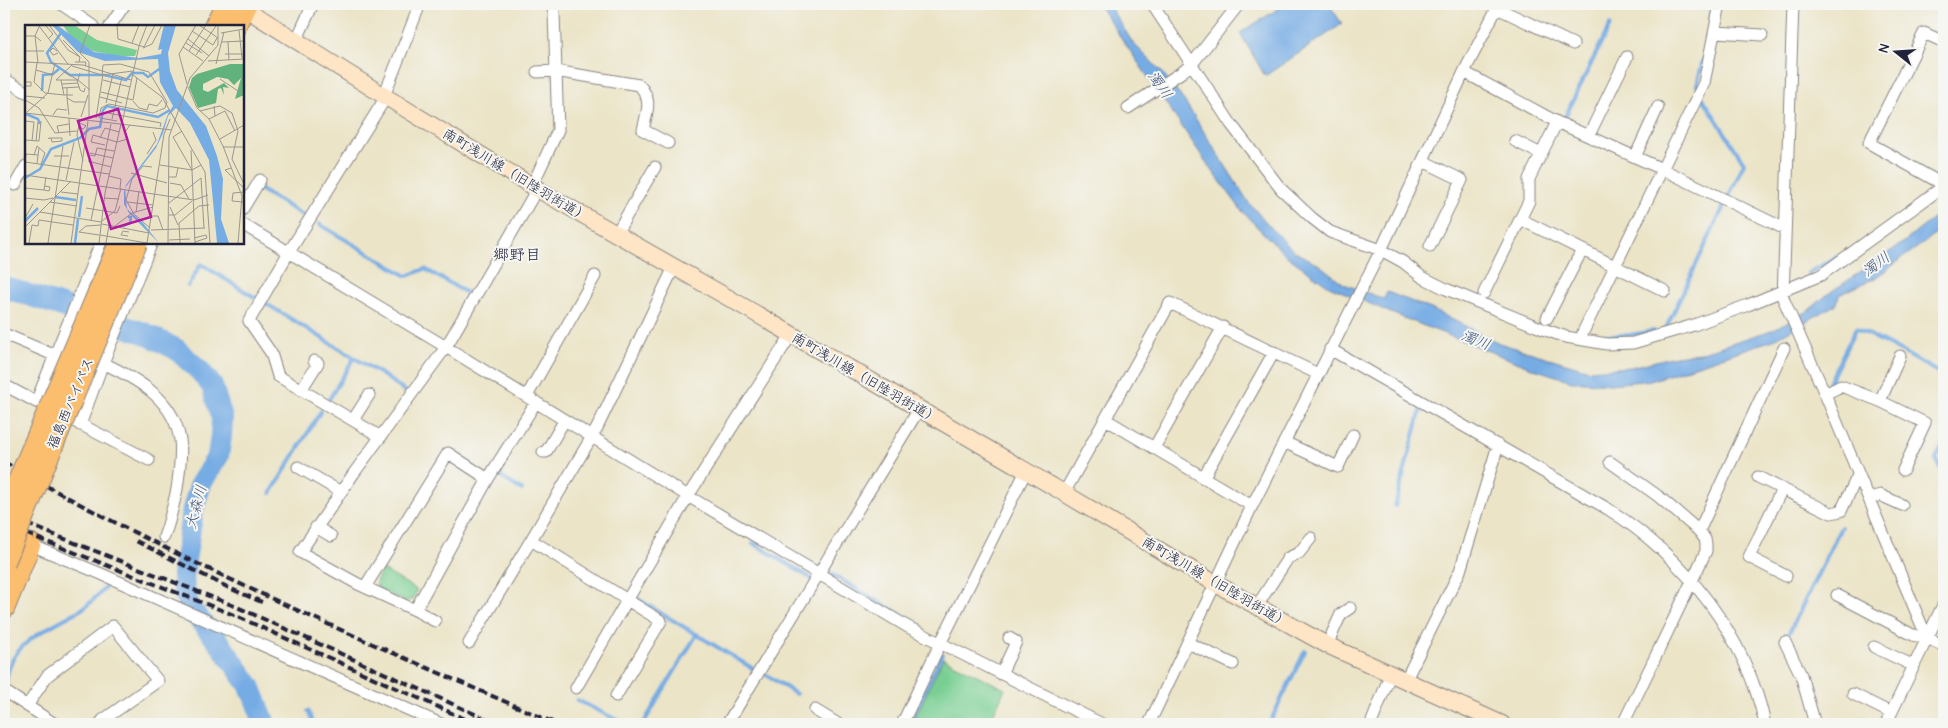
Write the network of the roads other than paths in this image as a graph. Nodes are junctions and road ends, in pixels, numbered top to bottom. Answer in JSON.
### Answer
{"nodes":[{"id":1,"x":61,"y":4,"type":"edge"},
{"id":2,"x":125,"y":4,"type":"edge"},
{"id":3,"x":313,"y":4,"type":"edge"},
{"id":4,"x":420,"y":4,"type":"edge"},
{"id":5,"x":552,"y":4,"type":"edge"},
{"id":6,"x":1152,"y":4,"type":"edge"},
{"id":7,"x":1239,"y":4,"type":"edge"},
{"id":8,"x":1720,"y":4,"type":"edge"},
{"id":9,"x":1793,"y":4,"type":"edge"},
{"id":10,"x":239,"y":5,"type":"edge"},
{"id":11,"x":1498,"y":6,"type":"edge"},
{"id":12,"x":92,"y":25,"type":"edge"},
{"id":13,"x":111,"y":25,"type":"edge"},
{"id":14,"x":216,"y":25,"type":"edge"},
{"id":15,"x":235,"y":25,"type":"edge"},
{"id":16,"x":1716,"y":32,"type":"junction"},
{"id":17,"x":1762,"y":35,"type":"dead end"},
{"id":18,"x":297,"y":39,"type":"junction"},
{"id":19,"x":1944,"y":42,"type":"edge"},
{"id":20,"x":1573,"y":44,"type":"dead end"},
{"id":21,"x":1627,"y":57,"type":"dead end"},
{"id":22,"x":1192,"y":64,"type":"junction"},
{"id":23,"x":555,"y":71,"type":"junction"},
{"id":24,"x":537,"y":72,"type":"dead end"},
{"id":25,"x":1464,"y":72,"type":"junction"},
{"id":26,"x":4,"y":79,"type":"edge"},
{"id":27,"x":25,"y":91,"type":"edge"},
{"id":28,"x":385,"y":97,"type":"junction"},
{"id":29,"x":1128,"y":108,"type":"dead end"},
{"id":30,"x":1658,"y":108,"type":"dead end"},
{"id":31,"x":1557,"y":122,"type":"junction"},
{"id":32,"x":1589,"y":135,"type":"junction"},
{"id":33,"x":1515,"y":142,"type":"dead end"},
{"id":34,"x":668,"y":143,"type":"dead end"},
{"id":35,"x":1541,"y":154,"type":"junction"},
{"id":36,"x":1635,"y":157,"type":"junction"},
{"id":37,"x":1422,"y":161,"type":"junction"},
{"id":38,"x":655,"y":167,"type":"dead end"},
{"id":39,"x":25,"y":168,"type":"edge"},
{"id":40,"x":1662,"y":169,"type":"junction"},
{"id":41,"x":260,"y":180,"type":"dead end"},
{"id":42,"x":15,"y":185,"type":"dead end"},
{"id":43,"x":1944,"y":186,"type":"edge"},
{"id":44,"x":534,"y":188,"type":"junction"},
{"id":45,"x":244,"y":207,"type":"edge"},
{"id":46,"x":1520,"y":219,"type":"junction"},
{"id":47,"x":244,"y":225,"type":"edge"},
{"id":48,"x":1785,"y":229,"type":"junction"},
{"id":49,"x":616,"y":234,"type":"junction"},
{"id":50,"x":101,"y":244,"type":"edge"},
{"id":51,"x":119,"y":244,"type":"edge"},
{"id":52,"x":136,"y":244,"type":"edge"},
{"id":53,"x":151,"y":244,"type":"edge"},
{"id":54,"x":1430,"y":246,"type":"dead end"},
{"id":55,"x":1381,"y":250,"type":"junction"},
{"id":56,"x":1582,"y":250,"type":"junction"},
{"id":57,"x":289,"y":252,"type":"junction"},
{"id":58,"x":674,"y":267,"type":"junction"},
{"id":59,"x":1615,"y":267,"type":"junction"},
{"id":60,"x":595,"y":276,"type":"dead end"},
{"id":61,"x":1665,"y":291,"type":"dead end"},
{"id":62,"x":1484,"y":293,"type":"dead end"},
{"id":63,"x":1783,"y":294,"type":"junction"},
{"id":64,"x":1547,"y":318,"type":"dead end"},
{"id":65,"x":1223,"y":327,"type":"junction"},
{"id":66,"x":1583,"y":332,"type":"dead end"},
{"id":67,"x":4,"y":334,"type":"edge"},
{"id":68,"x":791,"y":334,"type":"junction"},
{"id":69,"x":446,"y":347,"type":"junction"},
{"id":70,"x":1784,"y":348,"type":"dead end"},
{"id":71,"x":1330,"y":349,"type":"junction"},
{"id":72,"x":58,"y":351,"type":"junction"},
{"id":73,"x":1274,"y":352,"type":"junction"},
{"id":74,"x":1900,"y":356,"type":"dead end"},
{"id":75,"x":314,"y":361,"type":"dead end"},
{"id":76,"x":103,"y":363,"type":"junction"},
{"id":77,"x":1318,"y":374,"type":"junction"},
{"id":78,"x":4,"y":384,"type":"edge"},
{"id":79,"x":301,"y":390,"type":"junction"},
{"id":80,"x":1825,"y":394,"type":"junction"},
{"id":81,"x":370,"y":395,"type":"dead end"},
{"id":82,"x":532,"y":399,"type":"junction"},
{"id":83,"x":1880,"y":402,"type":"junction"},
{"id":84,"x":919,"y":409,"type":"junction"},
{"id":85,"x":1105,"y":419,"type":"junction"},
{"id":86,"x":353,"y":420,"type":"junction"},
{"id":87,"x":564,"y":421,"type":"junction"},
{"id":88,"x":1353,"y":435,"type":"dead end"},
{"id":89,"x":381,"y":437,"type":"junction"},
{"id":90,"x":592,"y":438,"type":"junction"},
{"id":91,"x":1284,"y":442,"type":"junction"},
{"id":92,"x":1498,"y":445,"type":"junction"},
{"id":93,"x":1154,"y":448,"type":"junction"},
{"id":94,"x":543,"y":452,"type":"dead end"},
{"id":95,"x":149,"y":460,"type":"dead end"},
{"id":96,"x":1610,"y":462,"type":"dead end"},
{"id":97,"x":298,"y":466,"type":"dead end"},
{"id":98,"x":1903,"y":470,"type":"dead end"},
{"id":99,"x":1026,"y":471,"type":"junction"},
{"id":100,"x":1858,"y":475,"type":"junction"},
{"id":101,"x":1758,"y":477,"type":"dead end"},
{"id":102,"x":1203,"y":478,"type":"junction"},
{"id":103,"x":488,"y":479,"type":"junction"},
{"id":104,"x":1782,"y":489,"type":"junction"},
{"id":105,"x":341,"y":492,"type":"junction"},
{"id":106,"x":1064,"y":493,"type":"junction"},
{"id":107,"x":688,"y":496,"type":"junction"},
{"id":108,"x":1869,"y":499,"type":"junction"},
{"id":109,"x":1902,"y":504,"type":"dead end"},
{"id":110,"x":1252,"y":506,"type":"junction"},
{"id":111,"x":4,"y":515,"type":"edge"},
{"id":112,"x":316,"y":527,"type":"junction"},
{"id":113,"x":1699,"y":531,"type":"junction"},
{"id":114,"x":331,"y":536,"type":"dead end"},
{"id":115,"x":164,"y":537,"type":"dead end"},
{"id":116,"x":1311,"y":538,"type":"dead end"},
{"id":117,"x":531,"y":540,"type":"junction"},
{"id":118,"x":26,"y":543,"type":"joint"},
{"id":119,"x":4,"y":563,"type":"edge"},
{"id":120,"x":819,"y":575,"type":"junction"},
{"id":121,"x":1786,"y":576,"type":"dead end"},
{"id":122,"x":1692,"y":581,"type":"junction"},
{"id":123,"x":1216,"y":584,"type":"junction"},
{"id":124,"x":365,"y":587,"type":"junction"},
{"id":125,"x":1837,"y":595,"type":"dead end"},
{"id":126,"x":627,"y":602,"type":"junction"},
{"id":127,"x":1944,"y":602,"type":"edge"},
{"id":128,"x":1257,"y":606,"type":"junction"},
{"id":129,"x":4,"y":608,"type":"edge"},
{"id":130,"x":1350,"y":608,"type":"dead end"},
{"id":131,"x":415,"y":610,"type":"junction"},
{"id":132,"x":435,"y":621,"type":"dead end"},
{"id":133,"x":1009,"y":638,"type":"dead end"},
{"id":134,"x":1927,"y":638,"type":"junction"},
{"id":135,"x":1785,"y":642,"type":"dead end"},
{"id":136,"x":469,"y":643,"type":"dead end"},
{"id":137,"x":1188,"y":643,"type":"junction"},
{"id":138,"x":940,"y":644,"type":"junction"},
{"id":139,"x":1327,"y":645,"type":"junction"},
{"id":140,"x":1944,"y":646,"type":"edge"},
{"id":141,"x":1874,"y":647,"type":"dead end"},
{"id":142,"x":1233,"y":664,"type":"dead end"},
{"id":143,"x":1914,"y":666,"type":"junction"},
{"id":144,"x":1000,"y":674,"type":"junction"},
{"id":145,"x":1398,"y":678,"type":"junction"},
{"id":146,"x":576,"y":688,"type":"dead end"},
{"id":147,"x":4,"y":691,"type":"edge"},
{"id":148,"x":1853,"y":694,"type":"dead end"},
{"id":149,"x":616,"y":696,"type":"dead end"},
{"id":150,"x":27,"y":706,"type":"junction"},
{"id":151,"x":815,"y":710,"type":"dead end"},
{"id":152,"x":1891,"y":713,"type":"junction"},
{"id":153,"x":55,"y":724,"type":"edge"},
{"id":154,"x":100,"y":724,"type":"edge"},
{"id":155,"x":441,"y":724,"type":"edge"},
{"id":156,"x":727,"y":724,"type":"edge"},
{"id":157,"x":838,"y":724,"type":"edge"},
{"id":158,"x":902,"y":724,"type":"edge"},
{"id":159,"x":1102,"y":724,"type":"edge"},
{"id":160,"x":1149,"y":724,"type":"edge"},
{"id":161,"x":1371,"y":724,"type":"edge"},
{"id":162,"x":1502,"y":724,"type":"edge"},
{"id":163,"x":1623,"y":724,"type":"edge"},
{"id":164,"x":1766,"y":724,"type":"edge"},
{"id":165,"x":1815,"y":724,"type":"edge"},
{"id":166,"x":1886,"y":724,"type":"edge"}],
"edges":[{"from":1,"to":12,"type":"street"},
{"from":2,"to":13,"type":"street"},
{"from":3,"to":18,"type":"street"},
{"from":4,"to":28,"type":"street"},
{"from":5,"to":23,"type":"street"},
{"from":6,"to":22,"type":"street"},
{"from":7,"to":22,"type":"street"},
{"from":8,"to":16,"type":"street"},
{"from":9,"to":48,"type":"street"},
{"from":10,"to":14,"type":"highway"},
{"from":10,"to":15,"type":"highway"},
{"from":10,"to":18,"type":"street","name":"南町浅川線（旧陸羽街道）"},
{"from":11,"to":20,"type":"street"},
{"from":11,"to":25,"type":"street"},
{"from":16,"to":17,"type":"street"},
{"from":16,"to":40,"type":"street"},
{"from":18,"to":28,"type":"street","name":"南町浅川線（旧陸羽街道）"},
{"from":19,"to":43,"type":"street"},
{"from":21,"to":32,"type":"street"},
{"from":22,"to":29,"type":"street"},
{"from":22,"to":55,"type":"street"},
{"from":23,"to":24,"type":"street"},
{"from":23,"to":34,"type":"street"},
{"from":23,"to":44,"type":"street"},
{"from":25,"to":31,"type":"street"},
{"from":25,"to":37,"type":"street"},
{"from":26,"to":27,"type":"street"},
{"from":28,"to":44,"type":"street","name":"南町浅川線（旧陸羽街道）"},
{"from":28,"to":57,"type":"street"},
{"from":30,"to":36,"type":"street"},
{"from":31,"to":32,"type":"street"},
{"from":31,"to":35,"type":"street"},
{"from":32,"to":36,"type":"street"},
{"from":33,"to":35,"type":"street"},
{"from":35,"to":46,"type":"street"},
{"from":36,"to":40,"type":"street"},
{"from":37,"to":54,"type":"street"},
{"from":37,"to":55,"type":"street"},
{"from":38,"to":49,"type":"street"},
{"from":39,"to":42,"type":"street"},
{"from":40,"to":48,"type":"street"},
{"from":40,"to":59,"type":"street"},
{"from":41,"to":45,"type":"street"},
{"from":43,"to":63,"type":"street"},
{"from":44,"to":49,"type":"street","name":"南町浅川線（旧陸羽街道）"},
{"from":44,"to":69,"type":"street"},
{"from":46,"to":56,"type":"street"},
{"from":46,"to":62,"type":"street"},
{"from":47,"to":57,"type":"street"},
{"from":48,"to":63,"type":"street"},
{"from":49,"to":58,"type":"street","name":"南町浅川線（旧陸羽街道）"},
{"from":50,"to":72,"type":"street"},
{"from":51,"to":111,"type":"highway","name":"福島西バイパス","bridge":true},
{"from":52,"to":119,"type":"highway","name":"福島西バイパス","bridge":true},
{"from":53,"to":76,"type":"street"},
{"from":55,"to":63,"type":"street"},
{"from":55,"to":71,"type":"street"},
{"from":56,"to":59,"type":"street"},
{"from":56,"to":64,"type":"street"},
{"from":57,"to":69,"type":"street"},
{"from":57,"to":79,"type":"street"},
{"from":58,"to":68,"type":"street","name":"南町浅川線（旧陸羽街道）"},
{"from":58,"to":90,"type":"street"},
{"from":59,"to":61,"type":"street"},
{"from":59,"to":66,"type":"street"},
{"from":60,"to":82,"type":"street"},
{"from":63,"to":80,"type":"street"},
{"from":65,"to":73,"type":"street"},
{"from":65,"to":85,"type":"street"},
{"from":65,"to":93,"type":"street"},
{"from":67,"to":72,"type":"street"},
{"from":68,"to":84,"type":"street","name":"南町浅川線（旧陸羽街道）"},
{"from":68,"to":107,"type":"street"},
{"from":69,"to":82,"type":"street"},
{"from":69,"to":89,"type":"street"},
{"from":70,"to":113,"type":"street"},
{"from":71,"to":77,"type":"street"},
{"from":71,"to":92,"type":"street"},
{"from":72,"to":78,"type":"street"},
{"from":73,"to":77,"type":"street"},
{"from":73,"to":102,"type":"street"},
{"from":74,"to":83,"type":"street"},
{"from":75,"to":79,"type":"street"},
{"from":76,"to":95,"type":"street"},
{"from":76,"to":115,"type":"street"},
{"from":77,"to":91,"type":"street"},
{"from":79,"to":86,"type":"street"},
{"from":80,"to":83,"type":"street"},
{"from":80,"to":100,"type":"street"},
{"from":81,"to":86,"type":"street"},
{"from":82,"to":87,"type":"street"},
{"from":82,"to":103,"type":"street"},
{"from":83,"to":98,"type":"street"},
{"from":84,"to":99,"type":"street","name":"南町浅川線（旧陸羽街道）"},
{"from":84,"to":120,"type":"street"},
{"from":85,"to":93,"type":"street"},
{"from":85,"to":106,"type":"street"},
{"from":86,"to":89,"type":"street"},
{"from":87,"to":90,"type":"street"},
{"from":87,"to":94,"type":"street"},
{"from":88,"to":91,"type":"street"},
{"from":89,"to":105,"type":"street"},
{"from":90,"to":107,"type":"street"},
{"from":90,"to":117,"type":"street"},
{"from":91,"to":110,"type":"street"},
{"from":92,"to":122,"type":"street"},
{"from":92,"to":145,"type":"street"},
{"from":93,"to":102,"type":"street"},
{"from":96,"to":113,"type":"street"},
{"from":97,"to":105,"type":"street"},
{"from":99,"to":106,"type":"street","name":"南町浅川線（旧陸羽街道）"},
{"from":99,"to":138,"type":"street"},
{"from":100,"to":104,"type":"street"},
{"from":100,"to":108,"type":"street"},
{"from":101,"to":104,"type":"street"},
{"from":102,"to":110,"type":"street"},
{"from":103,"to":124,"type":"street"},
{"from":103,"to":131,"type":"street"},
{"from":104,"to":121,"type":"street"},
{"from":105,"to":112,"type":"street"},
{"from":106,"to":123,"type":"street","name":"南町浅川線（旧陸羽街道）"},
{"from":107,"to":120,"type":"street"},
{"from":107,"to":126,"type":"street"},
{"from":108,"to":109,"type":"street"},
{"from":108,"to":134,"type":"street"},
{"from":110,"to":123,"type":"street"},
{"from":112,"to":114,"type":"street"},
{"from":112,"to":124,"type":"street"},
{"from":113,"to":122,"type":"street"},
{"from":116,"to":128,"type":"street"},
{"from":117,"to":126,"type":"street"},
{"from":117,"to":136,"type":"street"},
{"from":118,"to":129,"type":"highway"},
{"from":118,"to":155,"type":"street"},
{"from":120,"to":138,"type":"street"},
{"from":120,"to":156,"type":"street"},
{"from":122,"to":163,"type":"street"},
{"from":122,"to":164,"type":"street"},
{"from":123,"to":128,"type":"street","name":"南町浅川線（旧陸羽街道）"},
{"from":123,"to":137,"type":"street"},
{"from":124,"to":131,"type":"street"},
{"from":125,"to":134,"type":"street"},
{"from":126,"to":146,"type":"street"},
{"from":126,"to":149,"type":"street"},
{"from":127,"to":134,"type":"street"},
{"from":128,"to":139,"type":"street","name":"南町浅川線（旧陸羽街道）"},
{"from":130,"to":139,"type":"street"},
{"from":131,"to":132,"type":"street"},
{"from":133,"to":144,"type":"street"},
{"from":134,"to":140,"type":"street"},
{"from":134,"to":143,"type":"street"},
{"from":135,"to":165,"type":"street"},
{"from":137,"to":142,"type":"street"},
{"from":137,"to":160,"type":"street"},
{"from":138,"to":144,"type":"street"},
{"from":138,"to":158,"type":"street"},
{"from":139,"to":145,"type":"street","name":"南町浅川線（旧陸羽街道）"},
{"from":141,"to":143,"type":"street"},
{"from":143,"to":152,"type":"street"},
{"from":144,"to":159,"type":"street"},
{"from":145,"to":161,"type":"street"},
{"from":145,"to":162,"type":"street","name":"南町浅川線（旧陸羽街道）"},
{"from":147,"to":150,"type":"street"},
{"from":148,"to":152,"type":"street"},
{"from":150,"to":153,"type":"street"},
{"from":150,"to":154,"type":"street"},
{"from":151,"to":157,"type":"street"},
{"from":152,"to":166,"type":"street"}]}
